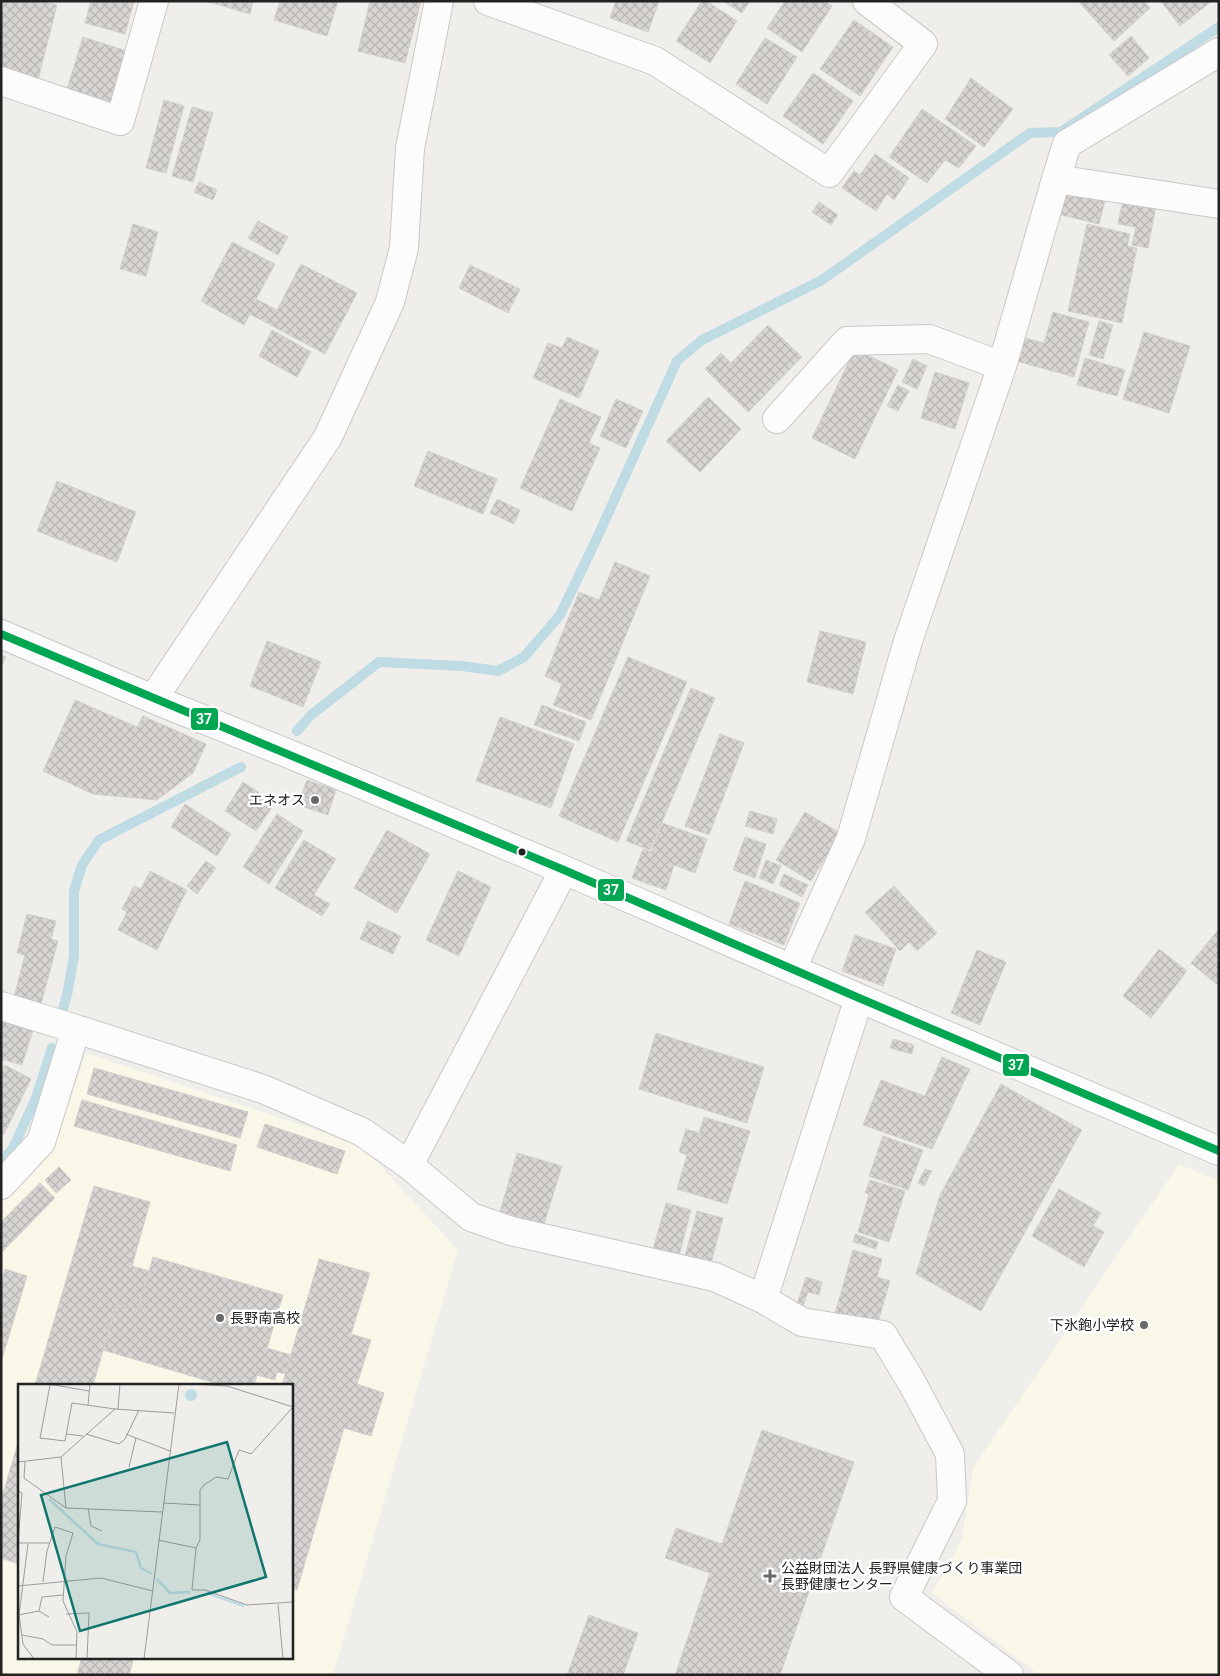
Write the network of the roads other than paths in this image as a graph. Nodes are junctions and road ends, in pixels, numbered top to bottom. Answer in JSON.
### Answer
{"nodes":[{"id":1,"x":154,"y":1,"type":"edge"},
{"id":2,"x":439,"y":1,"type":"edge"},
{"id":3,"x":488,"y":1,"type":"edge"},
{"id":4,"x":867,"y":1,"type":"edge"},
{"id":5,"x":1219,"y":52,"type":"edge"},
{"id":6,"x":1,"y":81,"type":"edge"},
{"id":7,"x":1056,"y":179,"type":"junction"},
{"id":8,"x":1219,"y":204,"type":"edge"},
{"id":9,"x":1002,"y":366,"type":"junction"},
{"id":10,"x":778,"y":419,"type":"dead end"},
{"id":11,"x":1,"y":634,"type":"edge"},
{"id":12,"x":153,"y":699,"type":"junction"},
{"id":13,"x":564,"y":870,"type":"junction"},
{"id":14,"x":792,"y":969,"type":"junction"},
{"id":15,"x":859,"y":998,"type":"junction"},
{"id":16,"x":1,"y":1006,"type":"edge"},
{"id":17,"x":76,"y":1029,"type":"junction"},
{"id":18,"x":1219,"y":1152,"type":"edge"},
{"id":19,"x":409,"y":1166,"type":"junction"},
{"id":20,"x":1,"y":1184,"type":"edge"},
{"id":21,"x":762,"y":1299,"type":"junction"},
{"id":22,"x":1010,"y":1675,"type":"edge"}],
"edges":[{"from":1,"to":6,"type":"street"},
{"from":2,"to":12,"type":"street"},
{"from":3,"to":4,"type":"street"},
{"from":5,"to":7,"type":"street"},
{"from":7,"to":8,"type":"street"},
{"from":7,"to":9,"type":"street"},
{"from":9,"to":10,"type":"street"},
{"from":9,"to":14,"type":"street"},
{"from":11,"to":12,"type":"street"},
{"from":12,"to":13,"type":"street"},
{"from":13,"to":14,"type":"street"},
{"from":13,"to":19,"type":"street"},
{"from":14,"to":15,"type":"street"},
{"from":15,"to":18,"type":"street"},
{"from":15,"to":21,"type":"street"},
{"from":16,"to":17,"type":"street"},
{"from":17,"to":19,"type":"street"},
{"from":17,"to":20,"type":"street"},
{"from":19,"to":21,"type":"street"},
{"from":21,"to":22,"type":"street"}]}
